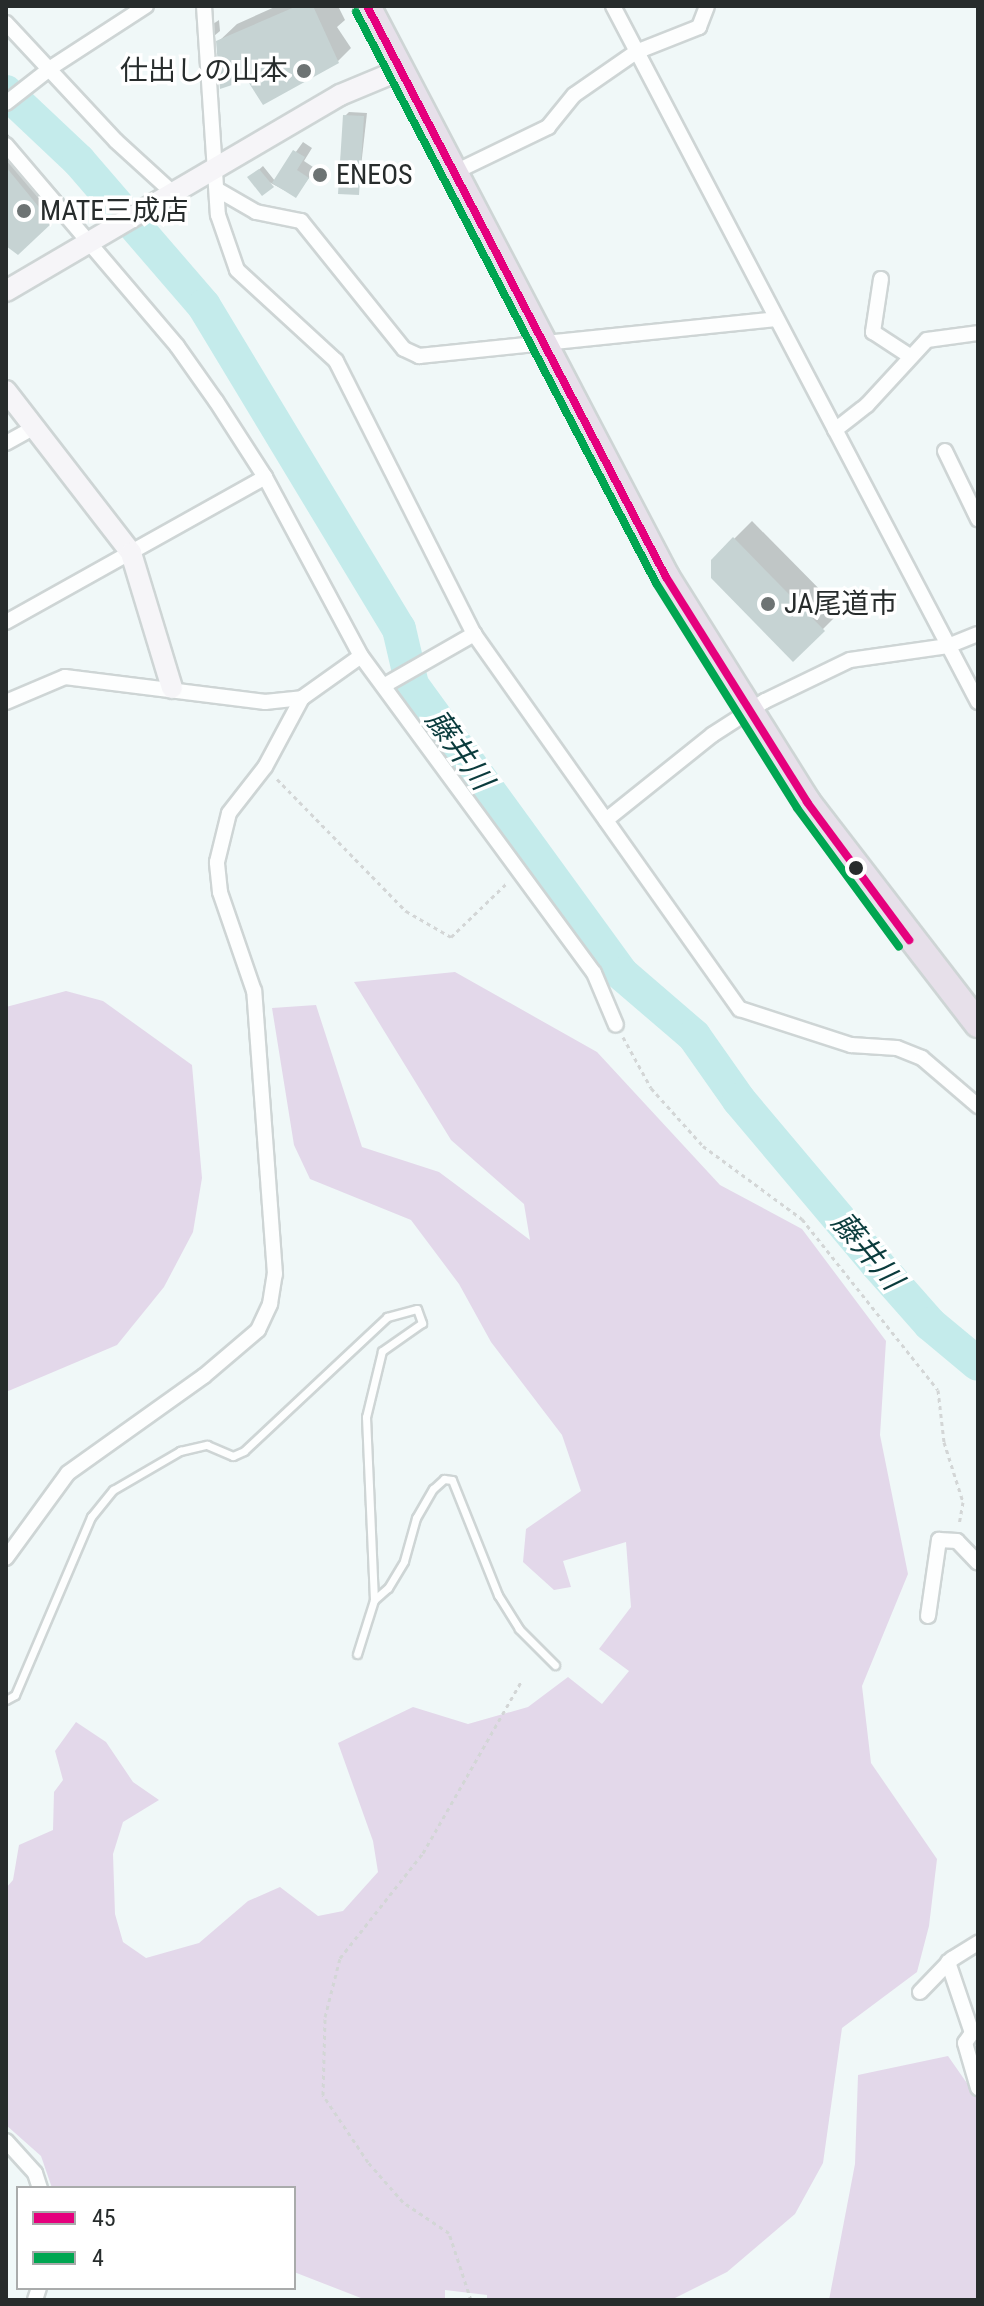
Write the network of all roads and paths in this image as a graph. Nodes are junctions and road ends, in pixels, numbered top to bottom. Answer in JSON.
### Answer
{"nodes":[{"id":1,"x":146,"y":6,"type":"edge"},
{"id":2,"x":204,"y":6,"type":"edge"},
{"id":3,"x":367,"y":6,"type":"edge"},
{"id":4,"x":613,"y":6,"type":"edge"},
{"id":5,"x":707,"y":6,"type":"edge"},
{"id":6,"x":6,"y":23,"type":"edge"},
{"id":7,"x":636,"y":52,"type":"junction"},
{"id":8,"x":400,"y":70,"type":"junction"},
{"id":9,"x":47,"y":72,"type":"junction"},
{"id":10,"x":6,"y":103,"type":"edge"},
{"id":11,"x":6,"y":145,"type":"edge"},
{"id":12,"x":215,"y":166,"type":"junction"},
{"id":13,"x":453,"y":173,"type":"junction"},
{"id":14,"x":218,"y":190,"type":"junction"},
{"id":15,"x":164,"y":195,"type":"junction"},
{"id":16,"x":88,"y":240,"type":"junction"},
{"id":17,"x":881,"y":279,"type":"dead end"},
{"id":18,"x":6,"y":291,"type":"edge"},
{"id":19,"x":776,"y":319,"type":"junction"},
{"id":20,"x":978,"y":333,"type":"edge"},
{"id":21,"x":542,"y":347,"type":"junction"},
{"id":22,"x":911,"y":357,"type":"junction"},
{"id":23,"x":6,"y":391,"type":"edge"},
{"id":24,"x":35,"y":427,"type":"junction"},
{"id":25,"x":835,"y":430,"type":"junction"},
{"id":26,"x":6,"y":443,"type":"edge"},
{"id":27,"x":945,"y":451,"type":"dead end"},
{"id":28,"x":265,"y":477,"type":"junction"},
{"id":29,"x":978,"y":519,"type":"edge"},
{"id":30,"x":131,"y":553,"type":"junction"},
{"id":31,"x":6,"y":622,"type":"edge"},
{"id":32,"x":474,"y":634,"type":"junction"},
{"id":33,"x":978,"y":634,"type":"edge"},
{"id":34,"x":948,"y":646,"type":"junction"},
{"id":35,"x":361,"y":656,"type":"junction"},
{"id":36,"x":389,"y":682,"type":"junction"},
{"id":37,"x":172,"y":688,"type":"junction"},
{"id":38,"x":302,"y":698,"type":"junction"},
{"id":39,"x":6,"y":702,"type":"edge"},
{"id":40,"x":978,"y":702,"type":"edge"},
{"id":41,"x":750,"y":713,"type":"junction"},
{"id":42,"x":265,"y":767,"type":"junction"},
{"id":43,"x":606,"y":820,"type":"junction"},
{"id":44,"x":519,"y":871,"type":"junction"},
{"id":45,"x":978,"y":1024,"type":"edge"},
{"id":46,"x":616,"y":1025,"type":"joint"},
{"id":47,"x":978,"y":1106,"type":"edge"},
{"id":48,"x":957,"y":1541,"type":"junction"},
{"id":49,"x":6,"y":1558,"type":"edge"},
{"id":50,"x":978,"y":1563,"type":"edge"},
{"id":51,"x":374,"y":1600,"type":"junction"},
{"id":52,"x":928,"y":1616,"type":"dead end"},
{"id":53,"x":357,"y":1654,"type":"dead end"},
{"id":54,"x":555,"y":1665,"type":"dead end"},
{"id":55,"x":522,"y":1680,"type":"dead end"},
{"id":56,"x":6,"y":1700,"type":"edge"},
{"id":57,"x":978,"y":1943,"type":"edge"},
{"id":58,"x":948,"y":1962,"type":"junction"},
{"id":59,"x":920,"y":1992,"type":"dead end"},
{"id":60,"x":978,"y":2088,"type":"edge"},
{"id":61,"x":6,"y":2141,"type":"edge"},
{"id":62,"x":39,"y":2186,"type":"edge"},
{"id":63,"x":471,"y":2300,"type":"edge"}],
"edges":[{"from":1,"to":9,"type":"street"},
{"from":2,"to":12,"type":"street"},
{"from":3,"to":8,"type":"highway"},
{"from":4,"to":7,"type":"street"},
{"from":5,"to":7,"type":"street"},
{"from":6,"to":9,"type":"street"},
{"from":7,"to":13,"type":"street"},
{"from":7,"to":19,"type":"street"},
{"from":8,"to":12,"type":"street"},
{"from":8,"to":13,"type":"highway"},
{"from":9,"to":10,"type":"street"},
{"from":9,"to":15,"type":"street"},
{"from":11,"to":16,"type":"street"},
{"from":12,"to":14,"type":"street"},
{"from":12,"to":15,"type":"street"},
{"from":13,"to":21,"type":"highway"},
{"from":14,"to":21,"type":"street"},
{"from":14,"to":32,"type":"street"},
{"from":15,"to":16,"type":"street"},
{"from":16,"to":18,"type":"street"},
{"from":16,"to":28,"type":"street"},
{"from":17,"to":22,"type":"street"},
{"from":19,"to":21,"type":"street"},
{"from":19,"to":25,"type":"street"},
{"from":20,"to":22,"type":"street"},
{"from":21,"to":41,"type":"highway"},
{"from":22,"to":25,"type":"street"},
{"from":23,"to":24,"type":"street"},
{"from":24,"to":26,"type":"street"},
{"from":24,"to":30,"type":"street"},
{"from":25,"to":34,"type":"street"},
{"from":27,"to":29,"type":"street"},
{"from":28,"to":30,"type":"street"},
{"from":28,"to":35,"type":"street"},
{"from":30,"to":31,"type":"street"},
{"from":30,"to":37,"type":"street"},
{"from":32,"to":36,"type":"street"},
{"from":32,"to":43,"type":"street"},
{"from":33,"to":34,"type":"street"},
{"from":34,"to":40,"type":"street"},
{"from":34,"to":41,"type":"street"},
{"from":35,"to":36,"type":"street"},
{"from":35,"to":38,"type":"street"},
{"from":36,"to":44,"type":"street"},
{"from":37,"to":38,"type":"street"},
{"from":37,"to":39,"type":"street"},
{"from":38,"to":42,"type":"street"},
{"from":41,"to":43,"type":"street"},
{"from":41,"to":45,"type":"highway"},
{"from":42,"to":44,"type":"path"},
{"from":42,"to":49,"type":"street"},
{"from":43,"to":47,"type":"street"},
{"from":44,"to":46,"type":"street"},
{"from":46,"to":48,"type":"path"},
{"from":48,"to":50,"type":"street"},
{"from":48,"to":52,"type":"street"},
{"from":51,"to":53,"type":"lane"},
{"from":51,"to":54,"type":"lane"},
{"from":51,"to":56,"type":"lane"},
{"from":55,"to":63,"type":"path"},
{"from":57,"to":58,"type":"street"},
{"from":58,"to":59,"type":"street"},
{"from":58,"to":60,"type":"street"},
{"from":61,"to":62,"type":"street"}]}
